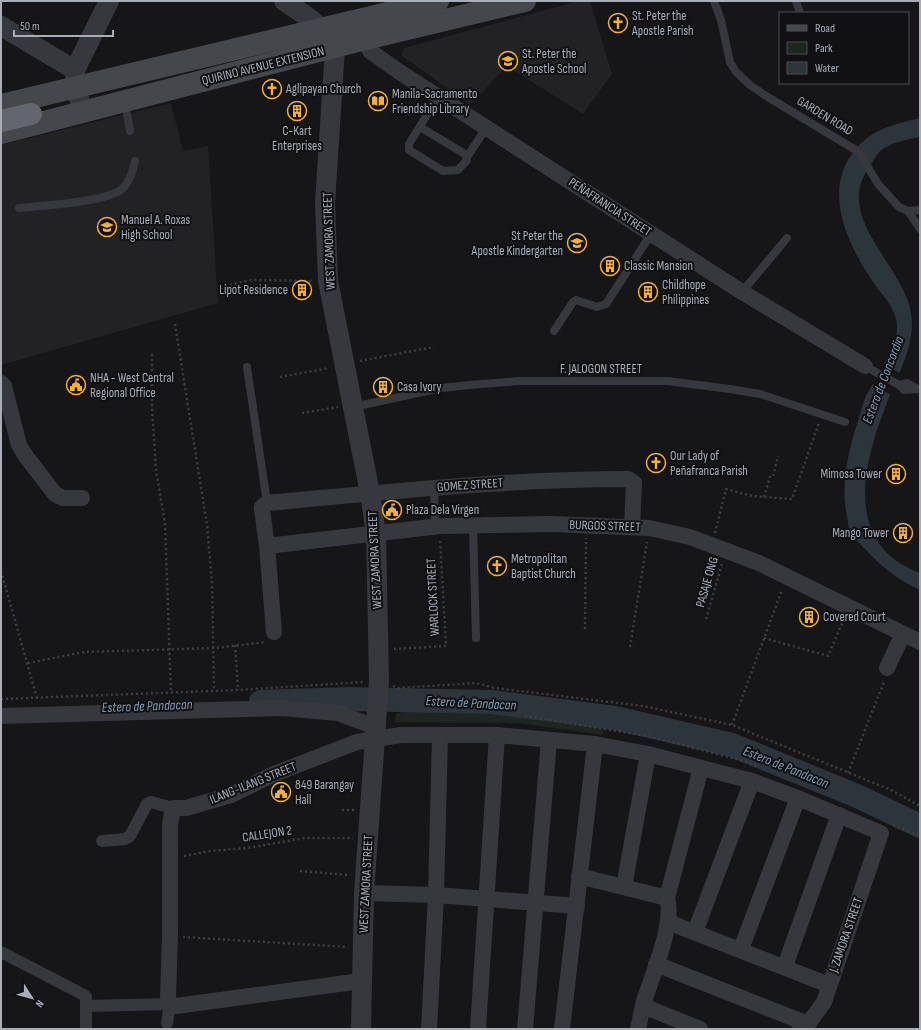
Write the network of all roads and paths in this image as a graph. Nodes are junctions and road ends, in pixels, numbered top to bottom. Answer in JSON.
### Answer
{"nodes":[{"id":1,"x":109,"y":1,"type":"edge"},
{"id":2,"x":284,"y":1,"type":"edge"},
{"id":3,"x":438,"y":1,"type":"edge"},
{"id":4,"x":525,"y":1,"type":"edge"},
{"id":5,"x":714,"y":1,"type":"edge"},
{"id":6,"x":796,"y":1,"type":"edge"},
{"id":7,"x":800,"y":12,"type":"edge"},
{"id":8,"x":1,"y":26,"type":"edge"},
{"id":9,"x":323,"y":29,"type":"junction"},
{"id":10,"x":365,"y":39,"type":"junction"},
{"id":11,"x":335,"y":48,"type":"junction"},
{"id":12,"x":75,"y":79,"type":"junction"},
{"id":13,"x":438,"y":97,"type":"junction"},
{"id":14,"x":125,"y":102,"type":"junction"},
{"id":15,"x":1,"y":105,"type":"edge"},
{"id":16,"x":83,"y":112,"type":"junction"},
{"id":17,"x":31,"y":114,"type":"dead end"},
{"id":18,"x":1,"y":121,"type":"edge"},
{"id":19,"x":420,"y":127,"type":"junction"},
{"id":20,"x":487,"y":128,"type":"junction"},
{"id":21,"x":130,"y":131,"type":"dead end"},
{"id":22,"x":1,"y":133,"type":"edge"},
{"id":23,"x":467,"y":157,"type":"junction"},
{"id":24,"x":135,"y":161,"type":"dead end"},
{"id":25,"x":19,"y":208,"type":"dead end"},
{"id":26,"x":920,"y":210,"type":"edge"},
{"id":27,"x":908,"y":211,"type":"junction"},
{"id":28,"x":920,"y":229,"type":"edge"},
{"id":29,"x":651,"y":234,"type":"junction"},
{"id":30,"x":787,"y":238,"type":"dead end"},
{"id":31,"x":328,"y":281,"type":"junction"},
{"id":32,"x":225,"y":286,"type":"dead end"},
{"id":33,"x":742,"y":292,"type":"junction"},
{"id":34,"x":175,"y":324,"type":"dead end"},
{"id":35,"x":554,"y":331,"type":"dead end"},
{"id":36,"x":152,"y":354,"type":"dead end"},
{"id":37,"x":247,"y":367,"type":"dead end"},
{"id":38,"x":868,"y":367,"type":"joint"},
{"id":39,"x":1,"y":383,"type":"edge"},
{"id":40,"x":919,"y":389,"type":"edge"},
{"id":41,"x":353,"y":405,"type":"junction"},
{"id":42,"x":302,"y":413,"type":"dead end"},
{"id":43,"x":822,"y":414,"type":"junction"},
{"id":44,"x":846,"y":422,"type":"dead end"},
{"id":45,"x":778,"y":456,"type":"dead end"},
{"id":46,"x":434,"y":488,"type":"junction"},
{"id":47,"x":370,"y":493,"type":"junction"},
{"id":48,"x":764,"y":497,"type":"junction"},
{"id":49,"x":82,"y":498,"type":"dead end"},
{"id":50,"x":265,"y":505,"type":"junction"},
{"id":51,"x":474,"y":525,"type":"junction"},
{"id":52,"x":437,"y":526,"type":"junction"},
{"id":53,"x":586,"y":526,"type":"junction"},
{"id":54,"x":632,"y":527,"type":"junction"},
{"id":55,"x":649,"y":528,"type":"junction"},
{"id":56,"x":376,"y":534,"type":"junction"},
{"id":57,"x":267,"y":546,"type":"junction"},
{"id":58,"x":719,"y":548,"type":"junction"},
{"id":59,"x":1,"y":572,"type":"edge"},
{"id":60,"x":787,"y":576,"type":"junction"},
{"id":61,"x":849,"y":607,"type":"junction"},
{"id":62,"x":706,"y":619,"type":"dead end"},
{"id":63,"x":585,"y":629,"type":"dead end"},
{"id":64,"x":274,"y":632,"type":"joint"},
{"id":65,"x":903,"y":634,"type":"junction"},
{"id":66,"x":476,"y":638,"type":"dead end"},
{"id":67,"x":764,"y":638,"type":"junction"},
{"id":68,"x":920,"y":642,"type":"edge"},
{"id":69,"x":235,"y":645,"type":"junction"},
{"id":70,"x":630,"y":647,"type":"dead end"},
{"id":71,"x":215,"y":648,"type":"junction"},
{"id":72,"x":170,"y":649,"type":"junction"},
{"id":73,"x":378,"y":650,"type":"junction"},
{"id":74,"x":28,"y":662,"type":"junction"},
{"id":75,"x":887,"y":668,"type":"joint"},
{"id":76,"x":378,"y":683,"type":"junction"},
{"id":77,"x":238,"y":690,"type":"junction"},
{"id":78,"x":214,"y":691,"type":"junction"},
{"id":79,"x":171,"y":693,"type":"junction"},
{"id":80,"x":37,"y":698,"type":"junction"},
{"id":81,"x":1,"y":699,"type":"edge"},
{"id":82,"x":1,"y":716,"type":"edge"},
{"id":83,"x":732,"y":725,"type":"junction"},
{"id":84,"x":375,"y":729,"type":"junction"},
{"id":85,"x":440,"y":735,"type":"junction"},
{"id":86,"x":497,"y":735,"type":"junction"},
{"id":87,"x":549,"y":740,"type":"junction"},
{"id":88,"x":595,"y":744,"type":"junction"},
{"id":89,"x":648,"y":754,"type":"junction"},
{"id":90,"x":701,"y":768,"type":"junction"},
{"id":91,"x":848,"y":773,"type":"junction"},
{"id":92,"x":752,"y":782,"type":"junction"},
{"id":93,"x":798,"y":798,"type":"junction"},
{"id":94,"x":920,"y":806,"type":"edge"},
{"id":95,"x":172,"y":808,"type":"junction"},
{"id":96,"x":840,"y":815,"type":"junction"},
{"id":97,"x":888,"y":829,"type":"junction"},
{"id":98,"x":920,"y":836,"type":"edge"},
{"id":99,"x":368,"y":839,"type":"junction"},
{"id":100,"x":102,"y":841,"type":"dead end"},
{"id":101,"x":170,"y":858,"type":"junction"},
{"id":102,"x":300,"y":871,"type":"dead end"},
{"id":103,"x":579,"y":876,"type":"junction"},
{"id":104,"x":365,"y":884,"type":"junction"},
{"id":105,"x":624,"y":887,"type":"junction"},
{"id":106,"x":436,"y":895,"type":"junction"},
{"id":107,"x":667,"y":898,"type":"junction"},
{"id":108,"x":486,"y":899,"type":"junction"},
{"id":109,"x":534,"y":902,"type":"junction"},
{"id":110,"x":577,"y":906,"type":"junction"},
{"id":111,"x":668,"y":922,"type":"junction"},
{"id":112,"x":695,"y":932,"type":"junction"},
{"id":113,"x":170,"y":936,"type":"junction"},
{"id":114,"x":362,"y":948,"type":"junction"},
{"id":115,"x":741,"y":949,"type":"junction"},
{"id":116,"x":1,"y":952,"type":"edge"},
{"id":117,"x":656,"y":964,"type":"junction"},
{"id":118,"x":785,"y":966,"type":"junction"},
{"id":119,"x":361,"y":981,"type":"junction"},
{"id":120,"x":829,"y":985,"type":"junction"},
{"id":121,"x":170,"y":1004,"type":"junction"},
{"id":122,"x":86,"y":1006,"type":"junction"},
{"id":123,"x":642,"y":1006,"type":"junction"},
{"id":124,"x":167,"y":1023,"type":"dead end"},
{"id":125,"x":804,"y":1026,"type":"edge"},
{"id":126,"x":86,"y":1029,"type":"edge"},
{"id":127,"x":360,"y":1029,"type":"edge"},
{"id":128,"x":429,"y":1029,"type":"edge"},
{"id":129,"x":478,"y":1029,"type":"edge"},
{"id":130,"x":525,"y":1029,"type":"edge"},
{"id":131,"x":562,"y":1029,"type":"edge"},
{"id":132,"x":638,"y":1029,"type":"edge"},
{"id":133,"x":700,"y":1029,"type":"edge"}],
"edges":[{"from":1,"to":12,"type":"street"},
{"from":2,"to":9,"type":"street"},
{"from":3,"to":9,"type":"main road","name":"QUIRINO AVENUE EXTENSION"},
{"from":4,"to":10,"type":"main road","name":"QUIRINO AVENUE EXTENSION"},
{"from":5,"to":27,"type":"lane","name":"GARDEN ROAD"},
{"from":6,"to":7,"type":"lane"},
{"from":8,"to":12,"type":"street"},
{"from":9,"to":11,"type":"street"},
{"from":9,"to":12,"type":"main road","name":"QUIRINO AVENUE EXTENSION"},
{"from":10,"to":11,"type":"main road","name":"QUIRINO AVENUE EXTENSION"},
{"from":10,"to":13,"type":"street","name":"PEÑAFRANCIA STREET"},
{"from":11,"to":14,"type":"main road","name":"QUIRINO AVENUE EXTENSION"},
{"from":11,"to":31,"type":"street","name":"WEST ZAMORA STREET"},
{"from":12,"to":15,"type":"main road","name":"QUIRINO AVENUE EXTENSION"},
{"from":12,"to":16,"type":"street"},
{"from":13,"to":19,"type":"lane"},
{"from":13,"to":20,"type":"street","name":"PEÑAFRANCIA STREET"},
{"from":14,"to":16,"type":"main road","name":"QUIRINO AVENUE EXTENSION"},
{"from":14,"to":21,"type":"lane"},
{"from":16,"to":22,"type":"main road","name":"QUIRINO AVENUE EXTENSION"},
{"from":17,"to":18,"type":"highway"},
{"from":19,"to":23,"type":"lane"},
{"from":19,"to":23,"type":"lane"},
{"from":20,"to":23,"type":"lane"},
{"from":20,"to":29,"type":"street","name":"PEÑAFRANCIA STREET"},
{"from":24,"to":25,"type":"lane"},
{"from":26,"to":27,"type":"lane"},
{"from":27,"to":28,"type":"lane"},
{"from":29,"to":33,"type":"street","name":"PEÑAFRANCIA STREET"},
{"from":29,"to":35,"type":"lane"},
{"from":30,"to":33,"type":"lane"},
{"from":31,"to":32,"type":"path"},
{"from":31,"to":41,"type":"street","name":"WEST ZAMORA STREET"},
{"from":33,"to":38,"type":"street","name":"PEÑAFRANCIA STREET"},
{"from":34,"to":71,"type":"path"},
{"from":36,"to":72,"type":"path"},
{"from":37,"to":50,"type":"lane"},
{"from":38,"to":40,"type":"lane"},
{"from":39,"to":49,"type":"street"},
{"from":41,"to":42,"type":"path"},
{"from":41,"to":43,"type":"lane","name":"F. JALOGON STREET"},
{"from":41,"to":47,"type":"street","name":"WEST ZAMORA STREET"},
{"from":43,"to":44,"type":"lane","name":"F. JALOGON STREET"},
{"from":43,"to":48,"type":"path"},
{"from":45,"to":48,"type":"path"},
{"from":46,"to":47,"type":"street","name":"GOMEZ STREET"},
{"from":46,"to":52,"type":"lane"},
{"from":46,"to":54,"type":"street","name":"GOMEZ STREET"},
{"from":47,"to":50,"type":"street","name":"GOMEZ STREET"},
{"from":47,"to":56,"type":"street","name":"WEST ZAMORA STREET"},
{"from":48,"to":58,"type":"path","name":"PASAJE ONG"},
{"from":50,"to":57,"type":"street"},
{"from":51,"to":52,"type":"street","name":"BURGOS STREET"},
{"from":51,"to":53,"type":"street","name":"BURGOS STREET"},
{"from":51,"to":66,"type":"lane"},
{"from":52,"to":56,"type":"street","name":"BURGOS STREET"},
{"from":52,"to":73,"type":"path","name":"WARLOCK STREET"},
{"from":53,"to":54,"type":"street","name":"BURGOS STREET"},
{"from":53,"to":63,"type":"path"},
{"from":54,"to":55,"type":"street","name":"BURGOS STREET"},
{"from":55,"to":58,"type":"street","name":"BURGOS STREET"},
{"from":55,"to":70,"type":"path"},
{"from":56,"to":57,"type":"street","name":"BURGOS STREET"},
{"from":56,"to":73,"type":"street","name":"WEST ZAMORA STREET"},
{"from":57,"to":64,"type":"street"},
{"from":58,"to":60,"type":"street","name":"BURGOS STREET"},
{"from":58,"to":62,"type":"path","name":"PASAJE ONG"},
{"from":59,"to":74,"type":"path"},
{"from":60,"to":61,"type":"street","name":"BURGOS STREET"},
{"from":60,"to":67,"type":"path"},
{"from":61,"to":65,"type":"street","name":"BURGOS STREET"},
{"from":61,"to":67,"type":"path"},
{"from":64,"to":69,"type":"path"},
{"from":65,"to":68,"type":"street","name":"BURGOS STREET"},
{"from":65,"to":75,"type":"street"},
{"from":67,"to":83,"type":"path"},
{"from":69,"to":71,"type":"path"},
{"from":69,"to":77,"type":"path"},
{"from":71,"to":72,"type":"path"},
{"from":71,"to":78,"type":"path"},
{"from":72,"to":74,"type":"path"},
{"from":72,"to":79,"type":"path"},
{"from":73,"to":76,"type":"street","name":"WEST ZAMORA STREET"},
{"from":74,"to":80,"type":"path"},
{"from":75,"to":91,"type":"path"},
{"from":76,"to":77,"type":"path"},
{"from":76,"to":83,"type":"path"},
{"from":76,"to":84,"type":"street","name":"WEST ZAMORA STREET"},
{"from":77,"to":78,"type":"path"},
{"from":78,"to":79,"type":"path"},
{"from":79,"to":80,"type":"path"},
{"from":80,"to":81,"type":"path"},
{"from":82,"to":84,"type":"street"},
{"from":83,"to":91,"type":"path"},
{"from":84,"to":85,"type":"street","name":"ILANG-ILANG STREET"},
{"from":84,"to":95,"type":"street","name":"ILANG-ILANG STREET"},
{"from":84,"to":99,"type":"street","name":"WEST ZAMORA STREET"},
{"from":85,"to":86,"type":"street","name":"ILANG-ILANG STREET"},
{"from":85,"to":106,"type":"street"},
{"from":86,"to":87,"type":"street","name":"ILANG-ILANG STREET"},
{"from":86,"to":108,"type":"street"},
{"from":87,"to":88,"type":"street","name":"ILANG-ILANG STREET"},
{"from":87,"to":109,"type":"street"},
{"from":88,"to":89,"type":"street","name":"ILANG-ILANG STREET"},
{"from":88,"to":103,"type":"street"},
{"from":89,"to":90,"type":"street","name":"ILANG-ILANG STREET"},
{"from":89,"to":105,"type":"street"},
{"from":90,"to":92,"type":"street","name":"ILANG-ILANG STREET"},
{"from":90,"to":107,"type":"street"},
{"from":91,"to":94,"type":"path"},
{"from":92,"to":93,"type":"street","name":"ILANG-ILANG STREET"},
{"from":92,"to":112,"type":"street"},
{"from":93,"to":96,"type":"street","name":"ILANG-ILANG STREET"},
{"from":93,"to":115,"type":"street"},
{"from":95,"to":100,"type":"street","name":"ILANG-ILANG STREET"},
{"from":95,"to":101,"type":"street"},
{"from":96,"to":97,"type":"street","name":"ILANG-ILANG STREET"},
{"from":96,"to":118,"type":"street"},
{"from":97,"to":98,"type":"path"},
{"from":97,"to":120,"type":"street","name":"J. ZAMORA STREET"},
{"from":99,"to":101,"type":"path","name":"CALLEJON 2"},
{"from":99,"to":104,"type":"street","name":"WEST ZAMORA STREET"},
{"from":101,"to":113,"type":"street"},
{"from":102,"to":104,"type":"path"},
{"from":103,"to":105,"type":"street"},
{"from":103,"to":110,"type":"street"},
{"from":104,"to":106,"type":"street"},
{"from":104,"to":114,"type":"street","name":"WEST ZAMORA STREET"},
{"from":105,"to":107,"type":"street"},
{"from":106,"to":108,"type":"street"},
{"from":106,"to":128,"type":"street"},
{"from":107,"to":111,"type":"street"},
{"from":108,"to":109,"type":"street"},
{"from":108,"to":129,"type":"street"},
{"from":109,"to":110,"type":"street"},
{"from":109,"to":130,"type":"street"},
{"from":110,"to":131,"type":"street"},
{"from":111,"to":112,"type":"street"},
{"from":111,"to":117,"type":"street"},
{"from":112,"to":115,"type":"street"},
{"from":113,"to":114,"type":"path"},
{"from":113,"to":121,"type":"street"},
{"from":114,"to":119,"type":"street","name":"WEST ZAMORA STREET"},
{"from":115,"to":118,"type":"street"},
{"from":116,"to":122,"type":"street"},
{"from":117,"to":123,"type":"street"},
{"from":117,"to":125,"type":"street"},
{"from":118,"to":120,"type":"street"},
{"from":119,"to":121,"type":"street"},
{"from":119,"to":127,"type":"street","name":"WEST ZAMORA STREET"},
{"from":120,"to":125,"type":"street","name":"J. ZAMORA STREET"},
{"from":121,"to":122,"type":"street"},
{"from":121,"to":124,"type":"street"},
{"from":122,"to":126,"type":"street"},
{"from":123,"to":132,"type":"street"},
{"from":123,"to":133,"type":"street"}]}
